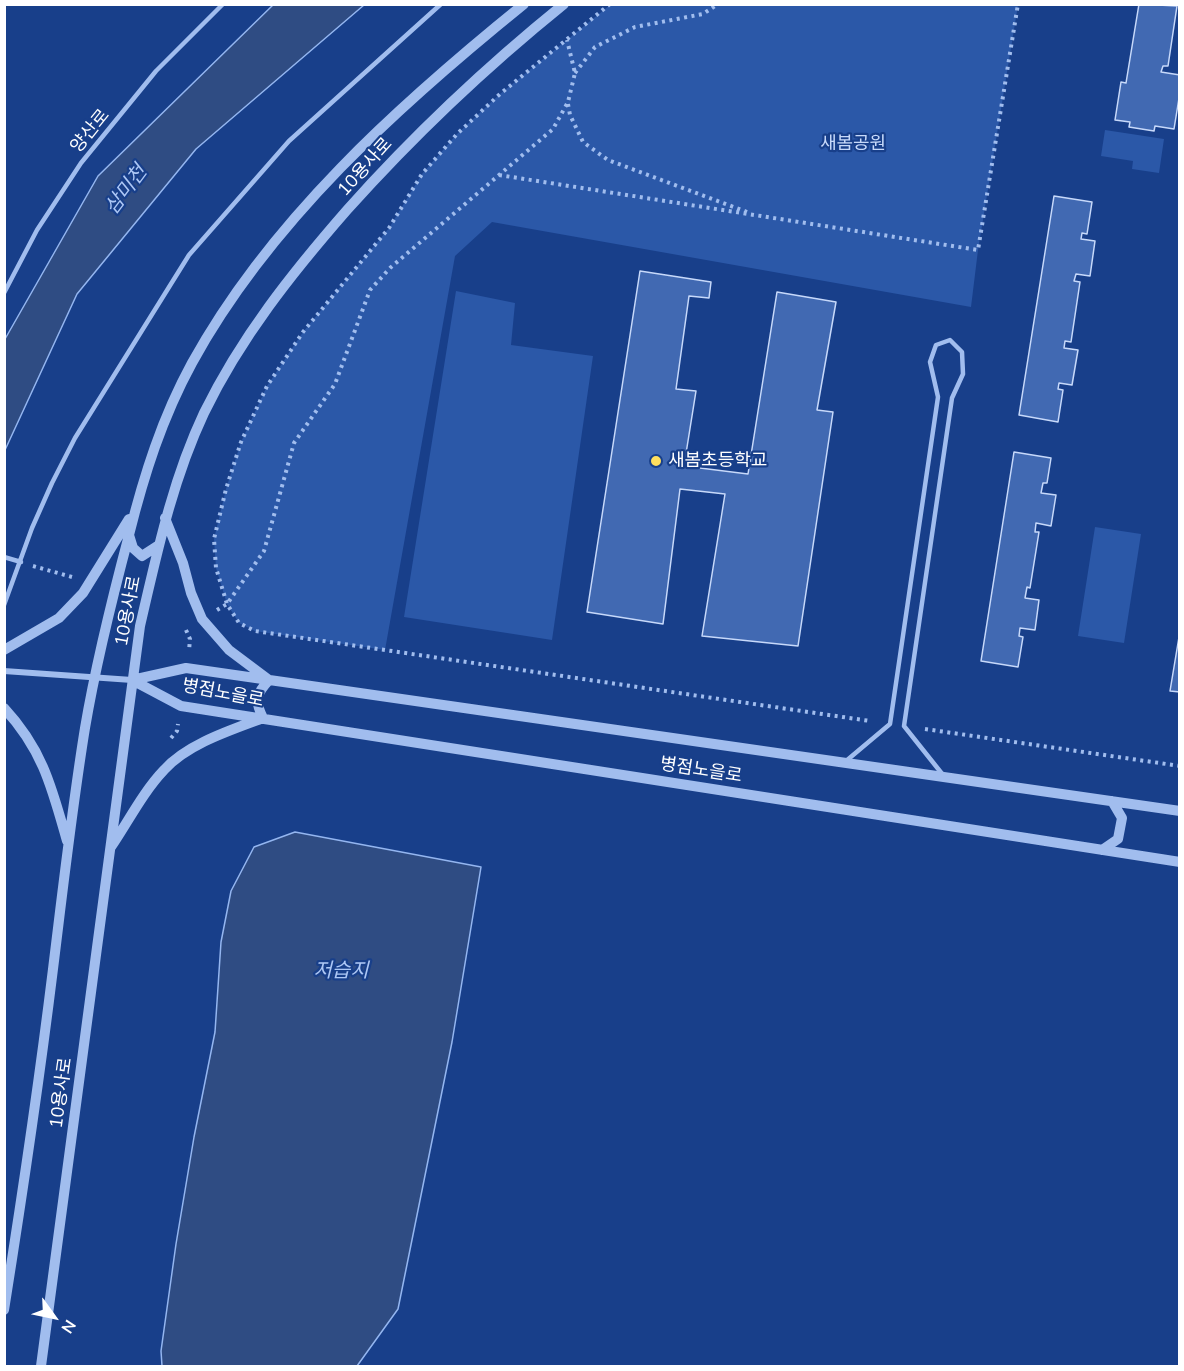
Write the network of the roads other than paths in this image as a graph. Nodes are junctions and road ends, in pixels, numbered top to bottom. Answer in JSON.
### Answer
{"nodes":[{"id":1,"x":223,"y":4,"type":"edge"},
{"id":2,"x":441,"y":4,"type":"edge"},
{"id":3,"x":524,"y":4,"type":"edge"},
{"id":4,"x":564,"y":4,"type":"edge"},
{"id":5,"x":4,"y":293,"type":"edge"},
{"id":6,"x":134,"y":512,"type":"junction"},
{"id":7,"x":165,"y":518,"type":"junction"},
{"id":8,"x":129,"y":535,"type":"junction"},
{"id":9,"x":159,"y":545,"type":"junction"},
{"id":10,"x":4,"y":557,"type":"edge"},
{"id":11,"x":21,"y":562,"type":"junction"},
{"id":12,"x":4,"y":605,"type":"edge"},
{"id":13,"x":4,"y":650,"type":"edge"},
{"id":14,"x":4,"y":671,"type":"edge"},
{"id":15,"x":95,"y":679,"type":"junction"},
{"id":16,"x":132,"y":680,"type":"junction"},
{"id":17,"x":269,"y":680,"type":"junction"},
{"id":18,"x":4,"y":708,"type":"edge"},
{"id":19,"x":262,"y":718,"type":"junction"},
{"id":20,"x":845,"y":763,"type":"junction"},
{"id":21,"x":944,"y":777,"type":"junction"},
{"id":22,"x":1112,"y":801,"type":"junction"},
{"id":23,"x":1179,"y":811,"type":"edge"},
{"id":24,"x":68,"y":846,"type":"junction"},
{"id":25,"x":110,"y":850,"type":"junction"},
{"id":26,"x":1102,"y":850,"type":"junction"},
{"id":27,"x":1179,"y":862,"type":"edge"},
{"id":28,"x":4,"y":1311,"type":"edge"},
{"id":29,"x":41,"y":1366,"type":"edge"}],
"edges":[{"from":1,"to":5,"type":"lane","name":"양산로"},
{"from":2,"to":11,"type":"lane"},
{"from":3,"to":6,"type":"street","name":"10용사로"},
{"from":4,"to":7,"type":"street","name":"10용사로"},
{"from":6,"to":8,"type":"street","name":"10용사로"},
{"from":6,"to":13,"type":"street"},
{"from":7,"to":9,"type":"street","name":"10용사로"},
{"from":7,"to":17,"type":"street"},
{"from":8,"to":9,"type":"street"},
{"from":8,"to":15,"type":"street","name":"10용사로"},
{"from":9,"to":16,"type":"street","name":"10용사로"},
{"from":10,"to":11,"type":"lane"},
{"from":11,"to":12,"type":"lane"},
{"from":14,"to":15,"type":"street"},
{"from":15,"to":16,"type":"street"},
{"from":15,"to":24,"type":"street","name":"10용사로"},
{"from":16,"to":17,"type":"street","name":"병점노을로"},
{"from":16,"to":19,"type":"street","name":"병점노을로"},
{"from":16,"to":25,"type":"street","name":"10용사로"},
{"from":17,"to":19,"type":"street"},
{"from":17,"to":20,"type":"street","name":"병점노을로"},
{"from":18,"to":24,"type":"street"},
{"from":19,"to":25,"type":"street"},
{"from":19,"to":26,"type":"street","name":"병점노을로"},
{"from":20,"to":21,"type":"street","name":"병점노을로"},
{"from":20,"to":21,"type":"lane"},
{"from":21,"to":22,"type":"street","name":"병점노을로"},
{"from":22,"to":23,"type":"street","name":"병점노을로"},
{"from":22,"to":26,"type":"street"},
{"from":24,"to":28,"type":"street","name":"10용사로"},
{"from":25,"to":29,"type":"street","name":"10용사로"},
{"from":26,"to":27,"type":"street","name":"병점노을로"}]}
